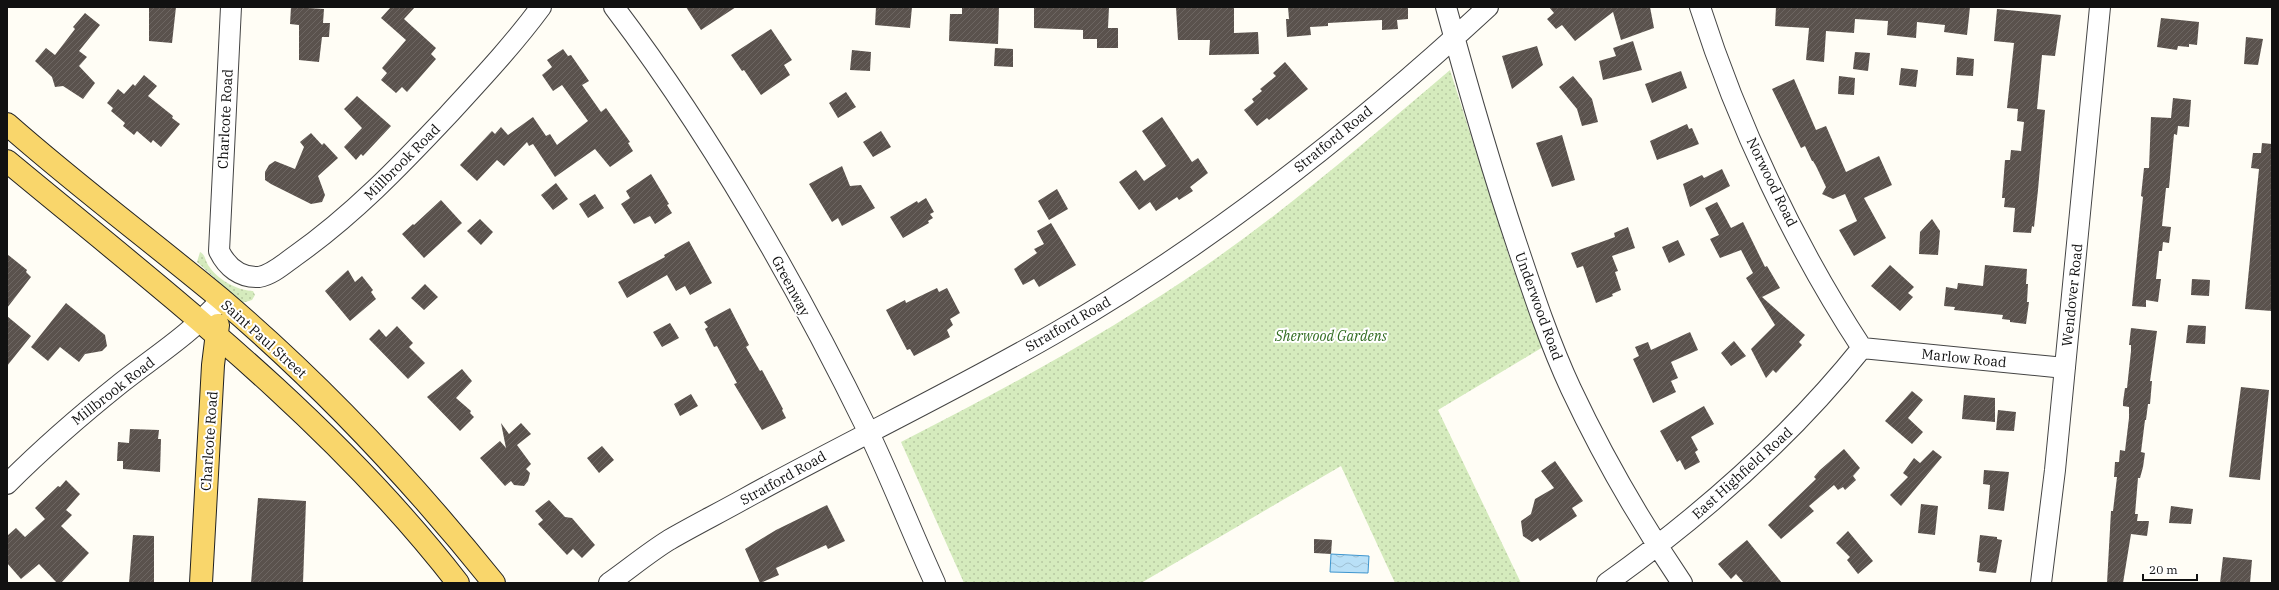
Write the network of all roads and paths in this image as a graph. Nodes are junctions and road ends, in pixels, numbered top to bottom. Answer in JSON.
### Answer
{"nodes":[{"id":1,"x":231,"y":7,"type":"edge"},
{"id":2,"x":540,"y":7,"type":"edge"},
{"id":3,"x":614,"y":7,"type":"edge"},
{"id":4,"x":1446,"y":7,"type":"edge"},
{"id":5,"x":1488,"y":7,"type":"edge"},
{"id":6,"x":1700,"y":7,"type":"edge"},
{"id":7,"x":2100,"y":7,"type":"edge"},
{"id":8,"x":1454,"y":39,"type":"junction"},
{"id":9,"x":7,"y":124,"type":"edge"},
{"id":10,"x":7,"y":161,"type":"edge"},
{"id":11,"x":236,"y":272,"type":"joint"},
{"id":12,"x":221,"y":300,"type":"junction"},
{"id":13,"x":209,"y":328,"type":"junction"},
{"id":14,"x":1862,"y":348,"type":"junction"},
{"id":15,"x":2065,"y":368,"type":"junction"},
{"id":16,"x":868,"y":432,"type":"junction"},
{"id":17,"x":7,"y":484,"type":"edge"},
{"id":18,"x":1657,"y":546,"type":"junction"},
{"id":19,"x":201,"y":583,"type":"edge"},
{"id":20,"x":458,"y":583,"type":"edge"},
{"id":21,"x":494,"y":583,"type":"edge"},
{"id":22,"x":609,"y":583,"type":"edge"},
{"id":23,"x":935,"y":583,"type":"edge"},
{"id":24,"x":1607,"y":583,"type":"edge"},
{"id":25,"x":1682,"y":583,"type":"edge"},
{"id":26,"x":2041,"y":583,"type":"edge"}],
"edges":[{"from":1,"to":11,"type":"street","name":"Charlcote Road"},
{"from":2,"to":11,"type":"street","name":"Millbrook Road"},
{"from":3,"to":16,"type":"street","name":"Greenway"},
{"from":4,"to":8,"type":"street","name":"Underwood Road"},
{"from":5,"to":8,"type":"street","name":"Stratford Road"},
{"from":6,"to":14,"type":"street","name":"Norwood Road"},
{"from":7,"to":15,"type":"street","name":"Wendover Road"},
{"from":8,"to":16,"type":"street","name":"Stratford Road"},
{"from":8,"to":18,"type":"street","name":"Underwood Road"},
{"from":9,"to":12,"type":"main road","name":"Saint Paul Street"},
{"from":10,"to":13,"type":"main road","name":"Saint Paul Street"},
{"from":12,"to":13,"type":"main road","name":"Charlcote Road"},
{"from":12,"to":21,"type":"main road","name":"Saint Paul Street"},
{"from":13,"to":17,"type":"street","name":"Millbrook Road"},
{"from":13,"to":19,"type":"main road","name":"Charlcote Road"},
{"from":13,"to":20,"type":"main road","name":"Saint Paul Street"},
{"from":14,"to":15,"type":"street","name":"Marlow Road"},
{"from":14,"to":18,"type":"street","name":"East Highfield Road"},
{"from":15,"to":26,"type":"street","name":"Wendover Road"},
{"from":16,"to":22,"type":"street","name":"Stratford Road"},
{"from":16,"to":23,"type":"street","name":"Greenway"},
{"from":18,"to":24,"type":"street","name":"East Highfield Road"},
{"from":18,"to":25,"type":"street","name":"Underwood Road"}]}
